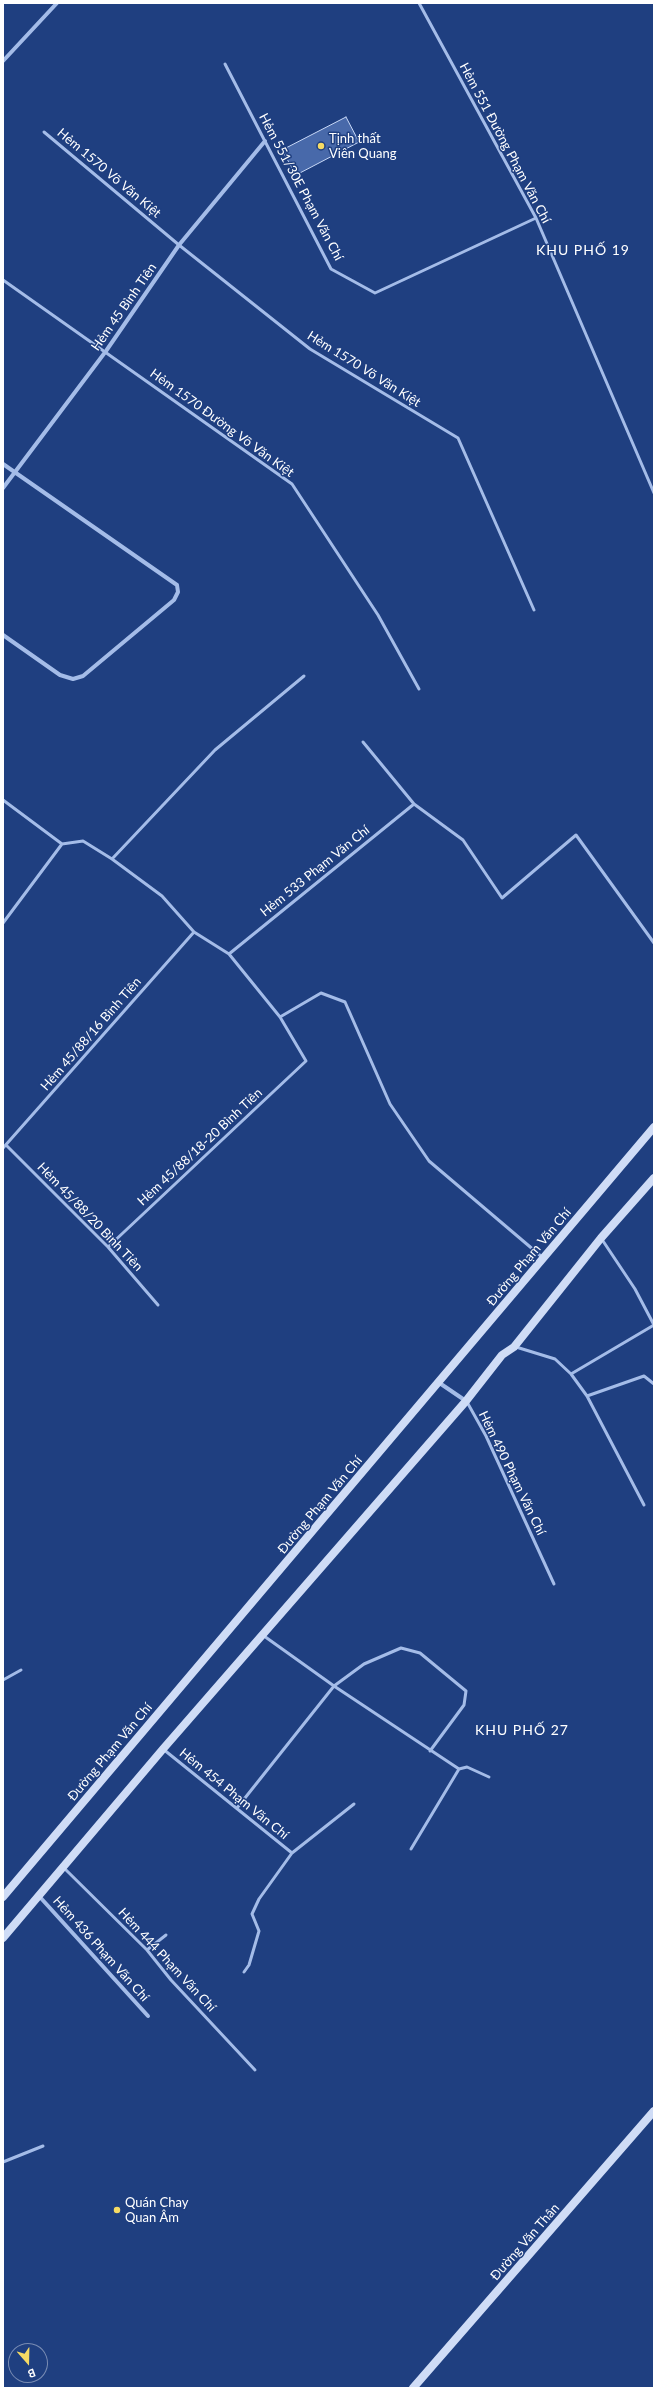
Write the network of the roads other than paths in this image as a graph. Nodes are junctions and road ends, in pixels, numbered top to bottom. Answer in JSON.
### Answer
{"nodes":[{"id":1,"x":57,"y":3,"type":"edge"},
{"id":2,"x":419,"y":3,"type":"edge"},
{"id":3,"x":3,"y":61,"type":"edge"},
{"id":4,"x":225,"y":64,"type":"dead end"},
{"id":5,"x":44,"y":132,"type":"dead end"},
{"id":6,"x":265,"y":141,"type":"junction"},
{"id":7,"x":536,"y":218,"type":"junction"},
{"id":8,"x":179,"y":245,"type":"junction"},
{"id":9,"x":3,"y":280,"type":"edge"},
{"id":10,"x":106,"y":351,"type":"junction"},
{"id":11,"x":3,"y":464,"type":"edge"},
{"id":12,"x":16,"y":473,"type":"junction"},
{"id":13,"x":3,"y":488,"type":"edge"},
{"id":14,"x":654,"y":493,"type":"edge"},
{"id":15,"x":534,"y":610,"type":"dead end"},
{"id":16,"x":3,"y":634,"type":"edge"},
{"id":17,"x":304,"y":676,"type":"dead end"},
{"id":18,"x":419,"y":689,"type":"dead end"},
{"id":19,"x":363,"y":742,"type":"dead end"},
{"id":20,"x":3,"y":800,"type":"edge"},
{"id":21,"x":414,"y":804,"type":"junction"},
{"id":22,"x":62,"y":844,"type":"junction"},
{"id":23,"x":112,"y":859,"type":"junction"},
{"id":24,"x":3,"y":924,"type":"edge"},
{"id":25,"x":194,"y":932,"type":"junction"},
{"id":26,"x":654,"y":943,"type":"edge"},
{"id":27,"x":229,"y":954,"type":"junction"},
{"id":28,"x":280,"y":1017,"type":"junction"},
{"id":29,"x":654,"y":1128,"type":"edge"},
{"id":30,"x":4,"y":1147,"type":"edge"},
{"id":31,"x":654,"y":1178,"type":"edge"},
{"id":32,"x":601,"y":1238,"type":"junction"},
{"id":33,"x":108,"y":1247,"type":"junction"},
{"id":34,"x":544,"y":1259,"type":"junction"},
{"id":35,"x":158,"y":1305,"type":"dead end"},
{"id":36,"x":514,"y":1347,"type":"junction"},
{"id":37,"x":571,"y":1374,"type":"junction"},
{"id":38,"x":438,"y":1382,"type":"junction"},
{"id":39,"x":654,"y":1384,"type":"edge"},
{"id":40,"x":587,"y":1396,"type":"junction"},
{"id":41,"x":466,"y":1401,"type":"junction"},
{"id":42,"x":644,"y":1505,"type":"dead end"},
{"id":43,"x":554,"y":1584,"type":"dead end"},
{"id":44,"x":263,"y":1634,"type":"junction"},
{"id":45,"x":21,"y":1670,"type":"dead end"},
{"id":46,"x":3,"y":1680,"type":"edge"},
{"id":47,"x":334,"y":1686,"type":"junction"},
{"id":48,"x":163,"y":1749,"type":"junction"},
{"id":49,"x":430,"y":1751,"type":"junction"},
{"id":50,"x":459,"y":1769,"type":"junction"},
{"id":51,"x":489,"y":1777,"type":"dead end"},
{"id":52,"x":354,"y":1804,"type":"dead end"},
{"id":53,"x":237,"y":1808,"type":"junction"},
{"id":54,"x":411,"y":1849,"type":"dead end"},
{"id":55,"x":292,"y":1853,"type":"junction"},
{"id":56,"x":63,"y":1866,"type":"junction"},
{"id":57,"x":39,"y":1896,"type":"junction"},
{"id":58,"x":3,"y":1897,"type":"edge"},
{"id":59,"x":166,"y":1935,"type":"dead end"},
{"id":60,"x":3,"y":1938,"type":"edge"},
{"id":61,"x":147,"y":1950,"type":"junction"},
{"id":62,"x":244,"y":1972,"type":"dead end"},
{"id":63,"x":148,"y":2016,"type":"dead end"},
{"id":64,"x":255,"y":2070,"type":"dead end"},
{"id":65,"x":654,"y":2111,"type":"edge"},
{"id":66,"x":43,"y":2146,"type":"dead end"},
{"id":67,"x":3,"y":2162,"type":"edge"},
{"id":68,"x":414,"y":2388,"type":"edge"}],
"edges":[{"from":1,"to":3,"type":"street"},
{"from":2,"to":7,"type":"lane","name":"Hẻm 551 Đường Phạm Văn Chí"},
{"from":4,"to":6,"type":"lane","name":"Hẻm 551/30E Phạm Văn Chí"},
{"from":5,"to":8,"type":"lane","name":"Hẻm 1570 Võ Văn Kiệt"},
{"from":6,"to":7,"type":"lane","name":"Hẻm 551/30E Phạm Văn Chí"},
{"from":6,"to":8,"type":"street","name":"Hẻm 45 Bình Tiên"},
{"from":7,"to":14,"type":"lane","name":"Hẻm 551 Đường Phạm Văn Chí"},
{"from":8,"to":10,"type":"street","name":"Hẻm 45 Bình Tiên"},
{"from":8,"to":15,"type":"lane","name":"Hẻm 1570 Võ Văn Kiệt"},
{"from":9,"to":10,"type":"lane","name":"Hẻm 1570 Đường Võ Văn Kiệt"},
{"from":10,"to":12,"type":"street","name":"Hẻm 45 Bình Tiên"},
{"from":10,"to":18,"type":"lane","name":"Hẻm 1570 Đường Võ Văn Kiệt"},
{"from":11,"to":12,"type":"street"},
{"from":12,"to":13,"type":"street","name":"Hẻm 45 Bình Tiên"},
{"from":12,"to":16,"type":"street"},
{"from":17,"to":23,"type":"lane"},
{"from":19,"to":21,"type":"lane"},
{"from":20,"to":22,"type":"lane"},
{"from":21,"to":26,"type":"lane"},
{"from":21,"to":27,"type":"lane","name":"Hẻm 533 Phạm Văn Chí"},
{"from":22,"to":23,"type":"lane"},
{"from":22,"to":24,"type":"lane"},
{"from":23,"to":25,"type":"lane"},
{"from":25,"to":27,"type":"lane"},
{"from":25,"to":30,"type":"lane","name":"Hẻm 45/88/16 Bình Tiên"},
{"from":27,"to":28,"type":"lane"},
{"from":28,"to":33,"type":"lane","name":"Hẻm 45/88/18-20 Bình Tiên"},
{"from":28,"to":34,"type":"lane"},
{"from":29,"to":34,"type":"main road","name":"Đường Phạm Văn Chí"},
{"from":30,"to":33,"type":"lane","name":"Hẻm 45/88/20 Bình Tiên"},
{"from":31,"to":32,"type":"main road"},
{"from":32,"to":36,"type":"main road"},
{"from":32,"to":37,"type":"lane"},
{"from":33,"to":35,"type":"lane","name":"Hẻm 45/88/20 Bình Tiên"},
{"from":34,"to":38,"type":"main road","name":"Đường Phạm Văn Chí"},
{"from":36,"to":37,"type":"lane"},
{"from":36,"to":41,"type":"main road"},
{"from":37,"to":40,"type":"lane"},
{"from":38,"to":41,"type":"street","name":"Hẻm 490 Phạm Văn Chí"},
{"from":38,"to":58,"type":"main road","name":"Đường Phạm Văn Chí"},
{"from":39,"to":40,"type":"lane"},
{"from":40,"to":42,"type":"lane"},
{"from":41,"to":43,"type":"lane","name":"Hẻm 490 Phạm Văn Chí"},
{"from":41,"to":44,"type":"main road"},
{"from":44,"to":47,"type":"lane"},
{"from":44,"to":48,"type":"main road"},
{"from":45,"to":46,"type":"lane"},
{"from":47,"to":49,"type":"lane"},
{"from":47,"to":49,"type":"lane"},
{"from":47,"to":53,"type":"lane"},
{"from":48,"to":53,"type":"lane","name":"Hẻm 454 Phạm Văn Chí"},
{"from":48,"to":56,"type":"main road"},
{"from":49,"to":50,"type":"lane"},
{"from":50,"to":51,"type":"lane"},
{"from":50,"to":54,"type":"lane"},
{"from":52,"to":55,"type":"lane"},
{"from":53,"to":55,"type":"lane","name":"Hẻm 454 Phạm Văn Chí"},
{"from":55,"to":62,"type":"lane"},
{"from":56,"to":57,"type":"main road"},
{"from":56,"to":61,"type":"lane","name":"Hẻm 444 Phạm Văn Chí"},
{"from":57,"to":60,"type":"main road"},
{"from":57,"to":63,"type":"street","name":"Hẻm 436 Phạm Văn Chí"},
{"from":59,"to":61,"type":"lane"},
{"from":61,"to":64,"type":"lane","name":"Hẻm 444 Phạm Văn Chí"},
{"from":65,"to":68,"type":"main road","name":"Đường Văn Thân"},
{"from":66,"to":67,"type":"lane"}]}
